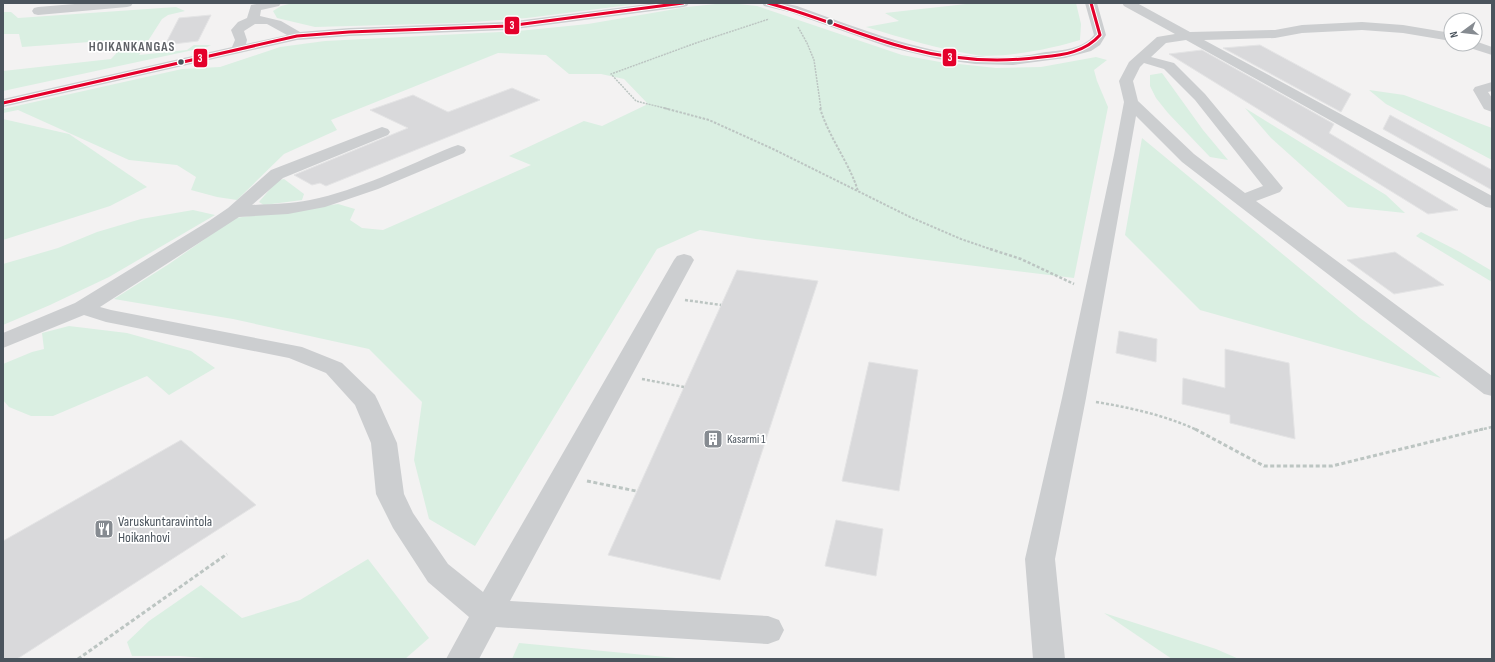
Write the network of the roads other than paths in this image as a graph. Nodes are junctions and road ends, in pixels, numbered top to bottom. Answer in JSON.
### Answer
{"nodes":[{"id":1,"x":127,"y":3,"type":"edge"},
{"id":2,"x":275,"y":3,"type":"edge"},
{"id":3,"x":683,"y":3,"type":"edge"},
{"id":4,"x":768,"y":3,"type":"edge"},
{"id":5,"x":1091,"y":3,"type":"edge"},
{"id":6,"x":1128,"y":3,"type":"edge"},
{"id":7,"x":38,"y":11,"type":"dead end"},
{"id":8,"x":253,"y":20,"type":"junction"},
{"id":9,"x":297,"y":36,"type":"junction"},
{"id":10,"x":1189,"y":36,"type":"junction"},
{"id":11,"x":1443,"y":36,"type":"edge"},
{"id":12,"x":238,"y":49,"type":"junction"},
{"id":13,"x":1141,"y":58,"type":"junction"},
{"id":14,"x":1492,"y":86,"type":"edge"},
{"id":15,"x":1131,"y":102,"type":"junction"},
{"id":16,"x":3,"y":103,"type":"edge"},
{"id":17,"x":1492,"y":107,"type":"edge"},
{"id":18,"x":382,"y":132,"type":"dead end"},
{"id":19,"x":458,"y":150,"type":"dead end"},
{"id":20,"x":1242,"y":200,"type":"junction"},
{"id":21,"x":1492,"y":203,"type":"edge"},
{"id":22,"x":234,"y":212,"type":"junction"},
{"id":23,"x":684,"y":260,"type":"dead end"},
{"id":24,"x":83,"y":308,"type":"junction"},
{"id":25,"x":3,"y":341,"type":"edge"},
{"id":26,"x":1492,"y":388,"type":"edge"},
{"id":27,"x":486,"y":613,"type":"junction"},
{"id":28,"x":768,"y":630,"type":"dead end"},
{"id":29,"x":462,"y":659,"type":"edge"},
{"id":30,"x":1049,"y":659,"type":"edge"}],
"edges":[{"from":1,"to":7,"type":"street"},
{"from":2,"to":8,"type":"street"},
{"from":3,"to":9,"type":"street"},
{"from":4,"to":5,"type":"street"},
{"from":6,"to":10,"type":"street"},
{"from":8,"to":9,"type":"street"},
{"from":8,"to":12,"type":"street"},
{"from":9,"to":12,"type":"street"},
{"from":10,"to":11,"type":"street"},
{"from":10,"to":13,"type":"street"},
{"from":10,"to":21,"type":"street"},
{"from":12,"to":16,"type":"street"},
{"from":13,"to":15,"type":"street"},
{"from":13,"to":20,"type":"street"},
{"from":14,"to":17,"type":"street"},
{"from":15,"to":20,"type":"street"},
{"from":15,"to":30,"type":"street"},
{"from":18,"to":22,"type":"street"},
{"from":19,"to":22,"type":"street"},
{"from":20,"to":26,"type":"street"},
{"from":22,"to":24,"type":"street"},
{"from":23,"to":27,"type":"street"},
{"from":24,"to":25,"type":"street"},
{"from":24,"to":27,"type":"street"},
{"from":27,"to":28,"type":"street"},
{"from":27,"to":29,"type":"street"}]}
